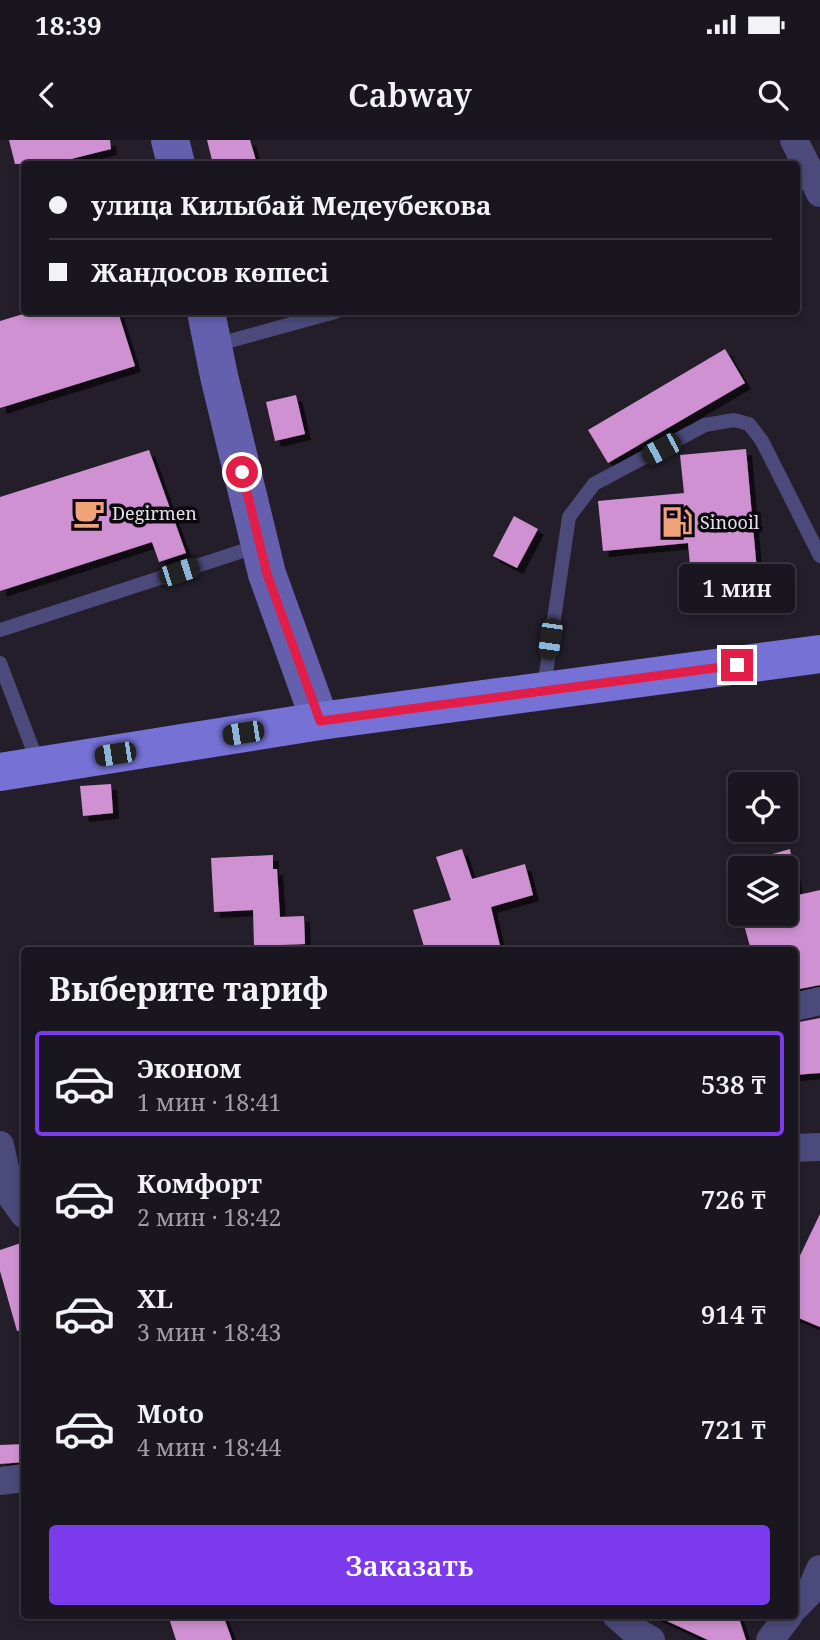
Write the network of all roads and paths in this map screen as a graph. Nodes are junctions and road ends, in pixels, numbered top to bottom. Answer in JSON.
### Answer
{"nodes":[{"id":1,"x":170,"y":140,"type":"edge"},
{"id":2,"x":794,"y":140,"type":"edge"},
{"id":3,"x":175,"y":161,"type":"edge"},
{"id":4,"x":820,"y":193,"type":"edge"},
{"id":5,"x":312,"y":315,"type":"edge"},
{"id":6,"x":210,"y":328,"type":"edge"},
{"id":7,"x":260,"y":545,"type":"junction"},
{"id":8,"x":820,"y":556,"type":"edge"},
{"id":9,"x":0,"y":630,"type":"edge"},
{"id":10,"x":820,"y":654,"type":"edge"},
{"id":11,"x":0,"y":663,"type":"edge"},
{"id":12,"x":543,"y":691,"type":"junction"},
{"id":13,"x":320,"y":721,"type":"junction"},
{"id":14,"x":38,"y":766,"type":"junction"},
{"id":15,"x":0,"y":772,"type":"edge"},
{"id":16,"x":820,"y":1001,"type":"edge"},
{"id":17,"x":798,"y":1006,"type":"edge"},
{"id":18,"x":0,"y":1145,"type":"edge"},
{"id":19,"x":820,"y":1147,"type":"edge"},
{"id":20,"x":798,"y":1148,"type":"edge"},
{"id":21,"x":21,"y":1210,"type":"edge"},
{"id":22,"x":21,"y":1478,"type":"edge"},
{"id":23,"x":0,"y":1481,"type":"edge"},
{"id":24,"x":820,"y":1569,"type":"edge"},
{"id":25,"x":798,"y":1604,"type":"edge"},
{"id":26,"x":621,"y":1619,"type":"edge"},
{"id":27,"x":786,"y":1619,"type":"edge"},
{"id":28,"x":651,"y":1640,"type":"edge"},
{"id":29,"x":771,"y":1640,"type":"edge"}],
"edges":[{"from":1,"to":3,"type":"main road"},
{"from":2,"to":4,"type":"street"},
{"from":5,"to":6,"type":"lane"},
{"from":6,"to":7,"type":"main road"},
{"from":7,"to":9,"type":"lane"},
{"from":7,"to":13,"type":"main road"},
{"from":8,"to":12,"type":"lane"},
{"from":10,"to":12,"type":"main road"},
{"from":11,"to":14,"type":"lane"},
{"from":12,"to":13,"type":"main road"},
{"from":13,"to":14,"type":"main road"},
{"from":14,"to":15,"type":"main road"},
{"from":16,"to":17,"type":"street"},
{"from":18,"to":21,"type":"street"},
{"from":19,"to":20,"type":"street"},
{"from":22,"to":23,"type":"street"},
{"from":24,"to":25,"type":"street"},
{"from":26,"to":28,"type":"street"},
{"from":27,"to":29,"type":"street"}]}
